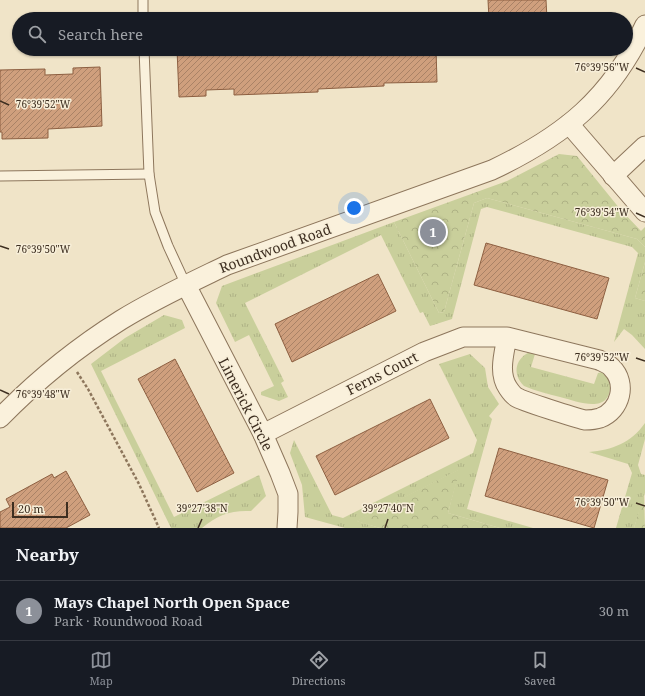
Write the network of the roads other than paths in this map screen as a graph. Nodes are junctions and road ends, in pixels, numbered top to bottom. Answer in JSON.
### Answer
{"nodes":[{"id":1,"x":143,"y":0,"type":"edge"},
{"id":2,"x":144,"y":12,"type":"edge"},
{"id":3,"x":645,"y":25,"type":"edge"},
{"id":4,"x":633,"y":48,"type":"edge"},
{"id":5,"x":144,"y":56,"type":"edge"},
{"id":6,"x":629,"y":56,"type":"edge"},
{"id":7,"x":569,"y":124,"type":"junction"},
{"id":8,"x":645,"y":146,"type":"edge"},
{"id":9,"x":149,"y":174,"type":"junction"},
{"id":10,"x":0,"y":176,"type":"edge"},
{"id":11,"x":613,"y":176,"type":"junction"},
{"id":12,"x":645,"y":212,"type":"edge"},
{"id":13,"x":186,"y":285,"type":"junction"},
{"id":14,"x":507,"y":338,"type":"junction"},
{"id":15,"x":0,"y":418,"type":"edge"},
{"id":16,"x":263,"y":434,"type":"junction"},
{"id":17,"x":286,"y":528,"type":"edge"}],
"edges":[{"from":1,"to":2,"type":"lane"},
{"from":3,"to":4,"type":"street","name":"Roundwood Road"},
{"from":5,"to":9,"type":"lane"},
{"from":6,"to":7,"type":"street","name":"Roundwood Road"},
{"from":7,"to":11,"type":"street"},
{"from":7,"to":13,"type":"street","name":"Roundwood Road"},
{"from":8,"to":11,"type":"street"},
{"from":9,"to":10,"type":"lane"},
{"from":9,"to":13,"type":"lane"},
{"from":11,"to":12,"type":"street"},
{"from":13,"to":15,"type":"street","name":"Roundwood Road"},
{"from":13,"to":16,"type":"street","name":"Limerick Circle"},
{"from":14,"to":14,"type":"street","name":"Ferns Court"},
{"from":14,"to":16,"type":"street","name":"Ferns Court"},
{"from":16,"to":17,"type":"street","name":"Limerick Circle"}]}
